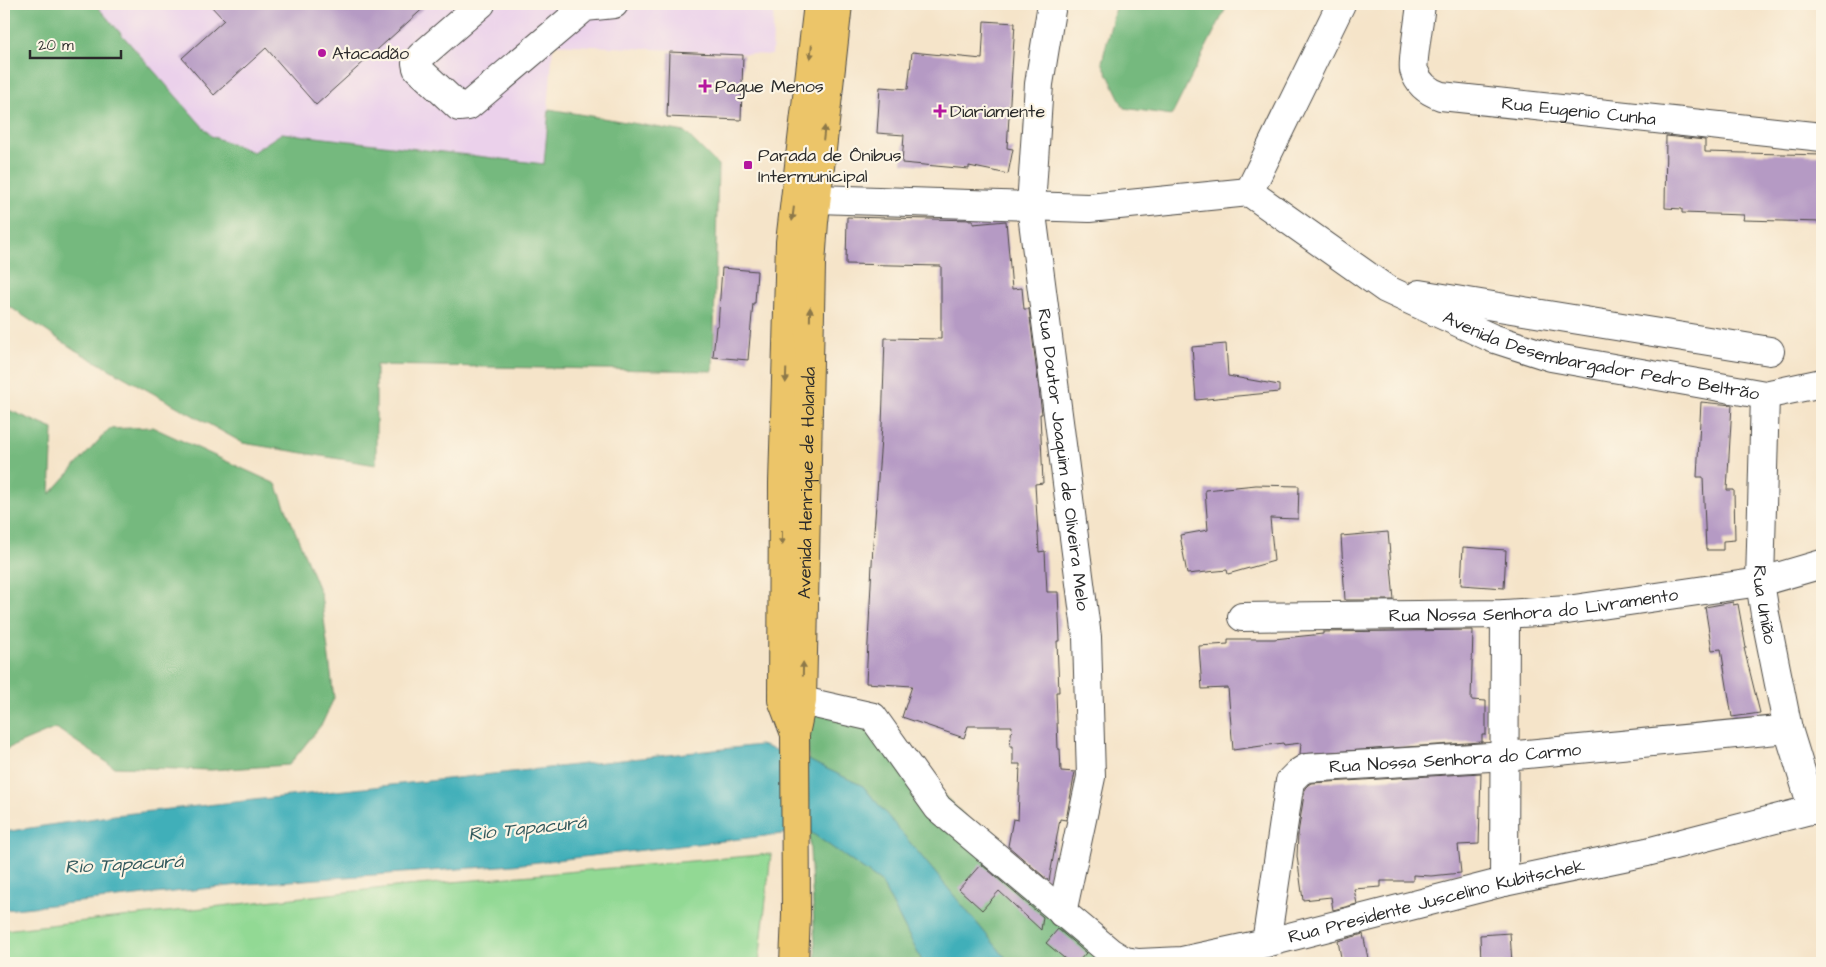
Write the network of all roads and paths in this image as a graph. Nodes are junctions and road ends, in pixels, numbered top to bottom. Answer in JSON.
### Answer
{"nodes":[{"id":1,"x":481,"y":4,"type":"edge"},
{"id":2,"x":614,"y":4,"type":"edge"},
{"id":3,"x":818,"y":4,"type":"edge"},
{"id":4,"x":838,"y":4,"type":"edge"},
{"id":5,"x":1052,"y":4,"type":"edge"},
{"id":6,"x":1340,"y":4,"type":"edge"},
{"id":7,"x":1421,"y":4,"type":"edge"},
{"id":8,"x":1822,"y":137,"type":"edge"},
{"id":9,"x":1250,"y":192,"type":"junction"},
{"id":10,"x":817,"y":199,"type":"junction"},
{"id":11,"x":1031,"y":206,"type":"junction"},
{"id":12,"x":1386,"y":289,"type":"junction"},
{"id":13,"x":1770,"y":351,"type":"dead end"},
{"id":14,"x":1822,"y":384,"type":"edge"},
{"id":15,"x":1765,"y":395,"type":"junction"},
{"id":16,"x":1822,"y":564,"type":"edge"},
{"id":17,"x":1760,"y":582,"type":"junction"},
{"id":18,"x":1505,"y":614,"type":"junction"},
{"id":19,"x":1242,"y":617,"type":"dead end"},
{"id":20,"x":802,"y":701,"type":"junction"},
{"id":21,"x":1788,"y":730,"type":"junction"},
{"id":22,"x":795,"y":734,"type":"junction"},
{"id":23,"x":1506,"y":756,"type":"junction"},
{"id":24,"x":1818,"y":808,"type":"edge"},
{"id":25,"x":1504,"y":882,"type":"junction"},
{"id":26,"x":1062,"y":913,"type":"junction"},
{"id":27,"x":1266,"y":943,"type":"junction"},
{"id":28,"x":794,"y":963,"type":"edge"}],
"edges":[{"from":1,"to":2,"type":"street"},
{"from":3,"to":22,"type":"main road","one_way":true},
{"from":10,"to":4,"type":"main road","name":"Avenida Henrique de Holanda","one_way":true},
{"from":5,"to":11,"type":"street","name":"Rua Doutor Joaquim de Oliveira Melo"},
{"from":6,"to":9,"type":"street"},
{"from":7,"to":8,"type":"street","name":"Rua Eugenio Cunha"},
{"from":9,"to":11,"type":"street"},
{"from":9,"to":12,"type":"street","name":"Avenida Desembargador Pedro Beltrão"},
{"from":10,"to":11,"type":"street"},
{"from":20,"to":10,"type":"main road","name":"Avenida Henrique de Holanda","one_way":true},
{"from":11,"to":26,"type":"street","name":"Rua Doutor Joaquim de Oliveira Melo"},
{"from":12,"to":13,"type":"street","name":"Avenida Desembargador Pedro Beltrão"},
{"from":12,"to":15,"type":"street","name":"Avenida Desembargador Pedro Beltrão"},
{"from":14,"to":15,"type":"street","name":"Avenida Desembargador Pedro Beltrão"},
{"from":15,"to":17,"type":"street","name":"Rua União"},
{"from":16,"to":17,"type":"street","name":"Rua Nossa Senhora do Livramento"},
{"from":17,"to":18,"type":"street","name":"Rua Nossa Senhora do Livramento"},
{"from":17,"to":21,"type":"street","name":"Rua União"},
{"from":18,"to":19,"type":"street","name":"Rua Nossa Senhora do Livramento"},
{"from":18,"to":23,"type":"street"},
{"from":20,"to":22,"type":"main road","name":"Avenida Henrique de Holanda"},
{"from":20,"to":26,"type":"street","name":"Rua Presidente Juscelino Kubitschek"},
{"from":21,"to":23,"type":"street","name":"Rua Nossa Senhora do Carmo"},
{"from":21,"to":24,"type":"street","name":"Rua União"},
{"from":22,"to":28,"type":"main road","name":"Avenida Henrique de Holanda"},
{"from":23,"to":25,"type":"street"},
{"from":23,"to":27,"type":"street","name":"Rua Nossa Senhora do Carmo"},
{"from":24,"to":25,"type":"street","name":"Rua Presidente Juscelino Kubitschek"},
{"from":25,"to":27,"type":"street","name":"Rua Presidente Juscelino Kubitschek"},
{"from":26,"to":27,"type":"street","name":"Rua Presidente Juscelino Kubitschek"}]}
